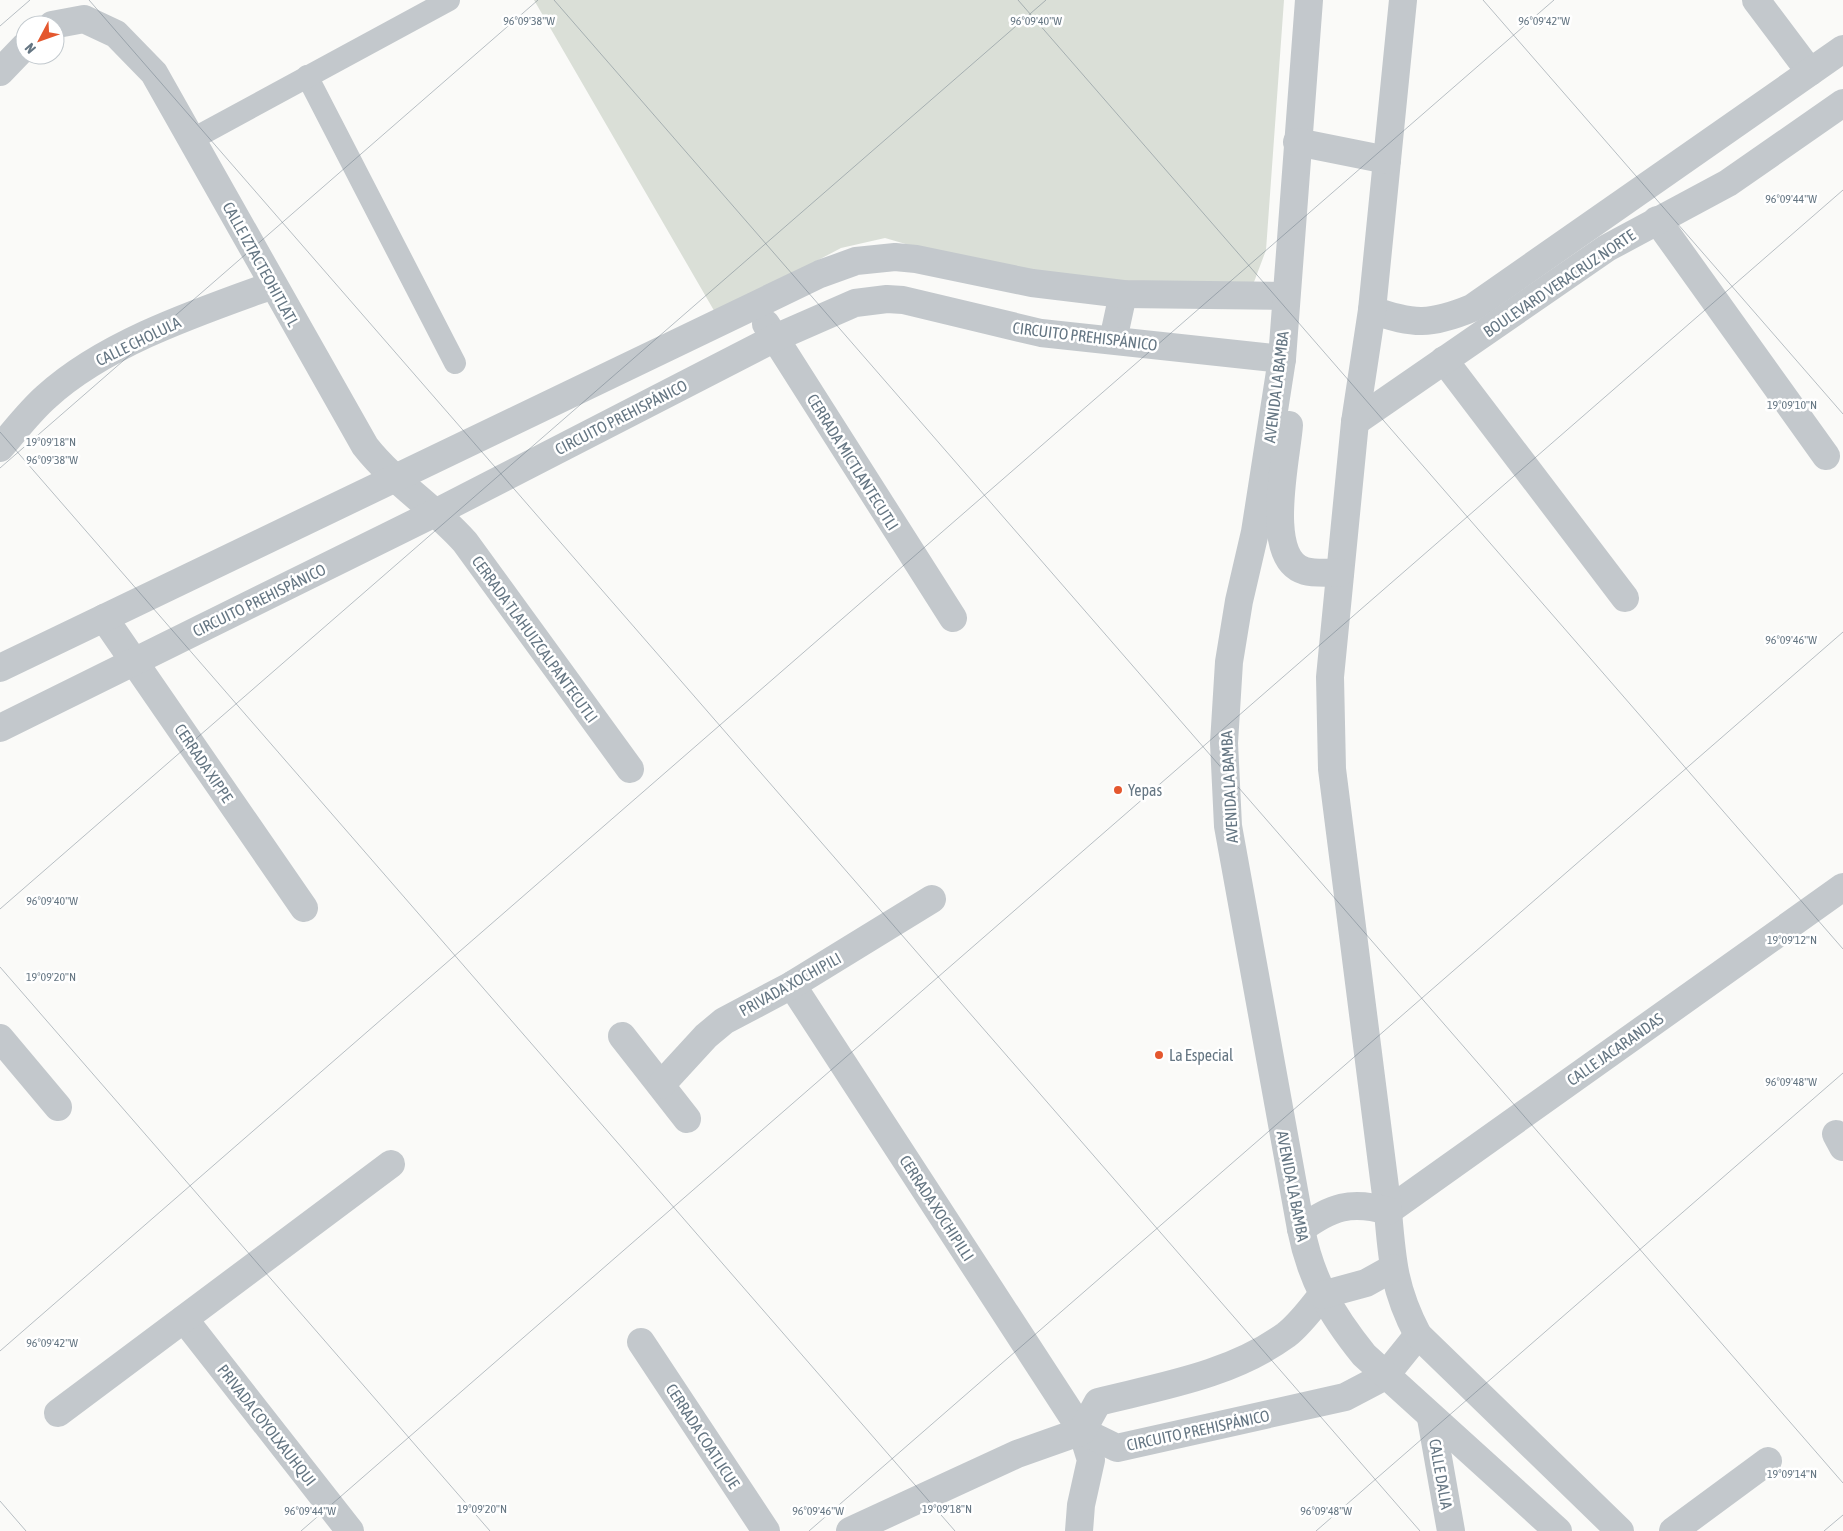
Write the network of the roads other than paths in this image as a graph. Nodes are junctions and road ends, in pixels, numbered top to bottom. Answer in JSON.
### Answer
{"nodes":[{"id":1,"x":449,"y":0,"type":"edge"},
{"id":2,"x":1309,"y":0,"type":"edge"},
{"id":3,"x":1403,"y":0,"type":"edge"},
{"id":4,"x":1756,"y":0,"type":"edge"},
{"id":5,"x":65,"y":23,"type":"edge"},
{"id":6,"x":1843,"y":49,"type":"edge"},
{"id":7,"x":15,"y":56,"type":"edge"},
{"id":8,"x":0,"y":72,"type":"edge"},
{"id":9,"x":1810,"y":72,"type":"junction"},
{"id":10,"x":307,"y":76,"type":"junction"},
{"id":11,"x":1843,"y":103,"type":"edge"},
{"id":12,"x":191,"y":140,"type":"junction"},
{"id":13,"x":1298,"y":142,"type":"junction"},
{"id":14,"x":1387,"y":160,"type":"junction"},
{"id":15,"x":1657,"y":220,"type":"junction"},
{"id":16,"x":273,"y":285,"type":"junction"},
{"id":17,"x":1123,"y":294,"type":"junction"},
{"id":18,"x":1285,"y":296,"type":"junction"},
{"id":19,"x":754,"y":306,"type":"junction"},
{"id":20,"x":1372,"y":310,"type":"junction"},
{"id":21,"x":775,"y":338,"type":"junction"},
{"id":22,"x":1113,"y":340,"type":"junction"},
{"id":23,"x":1282,"y":359,"type":"junction"},
{"id":24,"x":1444,"y":360,"type":"junction"},
{"id":25,"x":455,"y":363,"type":"dead end"},
{"id":26,"x":1355,"y":422,"type":"junction"},
{"id":27,"x":0,"y":448,"type":"edge"},
{"id":28,"x":1826,"y":456,"type":"dead end"},
{"id":29,"x":396,"y":479,"type":"junction"},
{"id":30,"x":437,"y":512,"type":"junction"},
{"id":31,"x":1340,"y":573,"type":"junction"},
{"id":32,"x":1625,"y":598,"type":"dead end"},
{"id":33,"x":104,"y":618,"type":"junction"},
{"id":34,"x":953,"y":618,"type":"dead end"},
{"id":35,"x":134,"y":661,"type":"junction"},
{"id":36,"x":0,"y":668,"type":"edge"},
{"id":37,"x":0,"y":728,"type":"edge"},
{"id":38,"x":630,"y":769,"type":"dead end"},
{"id":39,"x":1843,"y":887,"type":"edge"},
{"id":40,"x":932,"y":899,"type":"dead end"},
{"id":41,"x":304,"y":908,"type":"dead end"},
{"id":42,"x":792,"y":985,"type":"junction"},
{"id":43,"x":622,"y":1036,"type":"dead end"},
{"id":44,"x":0,"y":1038,"type":"edge"},
{"id":45,"x":661,"y":1085,"type":"junction"},
{"id":46,"x":58,"y":1107,"type":"dead end"},
{"id":47,"x":687,"y":1119,"type":"dead end"},
{"id":48,"x":391,"y":1164,"type":"dead end"},
{"id":49,"x":1388,"y":1211,"type":"junction"},
{"id":50,"x":1301,"y":1229,"type":"junction"},
{"id":51,"x":1392,"y":1268,"type":"junction"},
{"id":52,"x":1322,"y":1295,"type":"junction"},
{"id":53,"x":184,"y":1319,"type":"junction"},
{"id":54,"x":1418,"y":1335,"type":"junction"},
{"id":55,"x":641,"y":1342,"type":"dead end"},
{"id":56,"x":1385,"y":1376,"type":"junction"},
{"id":57,"x":58,"y":1413,"type":"dead end"},
{"id":58,"x":1431,"y":1418,"type":"junction"},
{"id":59,"x":1082,"y":1431,"type":"junction"},
{"id":60,"x":1768,"y":1461,"type":"dead end"},
{"id":61,"x":350,"y":1531,"type":"edge"},
{"id":62,"x":766,"y":1531,"type":"edge"},
{"id":63,"x":850,"y":1531,"type":"edge"},
{"id":64,"x":1079,"y":1531,"type":"edge"},
{"id":65,"x":1451,"y":1531,"type":"edge"},
{"id":66,"x":1558,"y":1531,"type":"edge"},
{"id":67,"x":1620,"y":1531,"type":"edge"},
{"id":68,"x":1673,"y":1531,"type":"edge"}],
"edges":[{"from":1,"to":10,"type":"lane"},
{"from":2,"to":13,"type":"street","name":"AVENIDA LA BAMBA"},
{"from":3,"to":14,"type":"street"},
{"from":4,"to":9,"type":"street"},
{"from":5,"to":12,"type":"street","name":"CALLE IZTACTEOHITLATL"},
{"from":6,"to":9,"type":"street","name":"BOULEVARD VERACRUZ NORTE"},
{"from":7,"to":8,"type":"street"},
{"from":9,"to":20,"type":"street","name":"BOULEVARD VERACRUZ NORTE"},
{"from":10,"to":12,"type":"lane"},
{"from":10,"to":25,"type":"lane"},
{"from":11,"to":15,"type":"street","name":"BOULEVARD VERACRUZ NORTE"},
{"from":12,"to":16,"type":"street","name":"CALLE IZTACTEOHITLATL"},
{"from":13,"to":14,"type":"street"},
{"from":13,"to":18,"type":"street","name":"AVENIDA LA BAMBA"},
{"from":14,"to":20,"type":"street"},
{"from":15,"to":24,"type":"street","name":"BOULEVARD VERACRUZ NORTE"},
{"from":15,"to":28,"type":"street"},
{"from":16,"to":27,"type":"street","name":"CALLE CHOLULA"},
{"from":16,"to":29,"type":"street","name":"CALLE IZTACTEOHITLATL"},
{"from":17,"to":18,"type":"street"},
{"from":17,"to":19,"type":"street"},
{"from":17,"to":22,"type":"street"},
{"from":18,"to":23,"type":"street","name":"AVENIDA LA BAMBA"},
{"from":19,"to":21,"type":"street","name":"CERRADA MICTLANTECUTLI"},
{"from":19,"to":29,"type":"street"},
{"from":20,"to":26,"type":"street"},
{"from":21,"to":22,"type":"street","name":"CIRCUITO PREHISPÁNICO"},
{"from":21,"to":30,"type":"street","name":"CIRCUITO PREHISPÁNICO"},
{"from":21,"to":34,"type":"street","name":"CERRADA MICTLANTECUTLI"},
{"from":22,"to":23,"type":"street","name":"CIRCUITO PREHISPÁNICO"},
{"from":23,"to":31,"type":"street"},
{"from":23,"to":50,"type":"street","name":"AVENIDA LA BAMBA"},
{"from":24,"to":26,"type":"street","name":"BOULEVARD VERACRUZ NORTE"},
{"from":24,"to":32,"type":"street"},
{"from":26,"to":31,"type":"street"},
{"from":29,"to":30,"type":"street","name":"CALLE IZTACTEOHITLATL"},
{"from":29,"to":33,"type":"street"},
{"from":30,"to":35,"type":"street","name":"CIRCUITO PREHISPÁNICO"},
{"from":30,"to":38,"type":"street","name":"CERRADA TLAHUIZCALPANTECUTLI"},
{"from":31,"to":49,"type":"street"},
{"from":33,"to":35,"type":"street","name":"CERRADA XIPPE"},
{"from":33,"to":36,"type":"street"},
{"from":35,"to":37,"type":"street","name":"CIRCUITO PREHISPÁNICO"},
{"from":35,"to":41,"type":"street","name":"CERRADA XIPPE"},
{"from":39,"to":49,"type":"street","name":"CALLE JACARANDAS"},
{"from":40,"to":42,"type":"street","name":"PRIVADA XOCHIPILI"},
{"from":42,"to":45,"type":"street","name":"PRIVADA XOCHIPILI"},
{"from":42,"to":59,"type":"street","name":"CERRADA XOCHIPILLI"},
{"from":43,"to":45,"type":"street"},
{"from":44,"to":46,"type":"street"},
{"from":45,"to":47,"type":"street"},
{"from":48,"to":53,"type":"street"},
{"from":49,"to":50,"type":"street"},
{"from":49,"to":51,"type":"street"},
{"from":50,"to":52,"type":"street","name":"AVENIDA LA BAMBA"},
{"from":51,"to":52,"type":"street"},
{"from":51,"to":54,"type":"street"},
{"from":52,"to":56,"type":"street","name":"AVENIDA LA BAMBA"},
{"from":52,"to":59,"type":"street"},
{"from":53,"to":57,"type":"street"},
{"from":53,"to":61,"type":"street","name":"PRIVADA COYOLXAUHQUI"},
{"from":54,"to":56,"type":"street"},
{"from":54,"to":67,"type":"street"},
{"from":55,"to":62,"type":"street","name":"CERRADA COATLICUE"},
{"from":56,"to":58,"type":"street","name":"AVENIDA LA BAMBA"},
{"from":56,"to":59,"type":"street","name":"CIRCUITO PREHISPÁNICO"},
{"from":58,"to":65,"type":"street","name":"CALLE DALIA"},
{"from":58,"to":66,"type":"street","name":"AVENIDA LA BAMBA"},
{"from":59,"to":63,"type":"street"},
{"from":59,"to":64,"type":"street"},
{"from":60,"to":68,"type":"street"}]}
